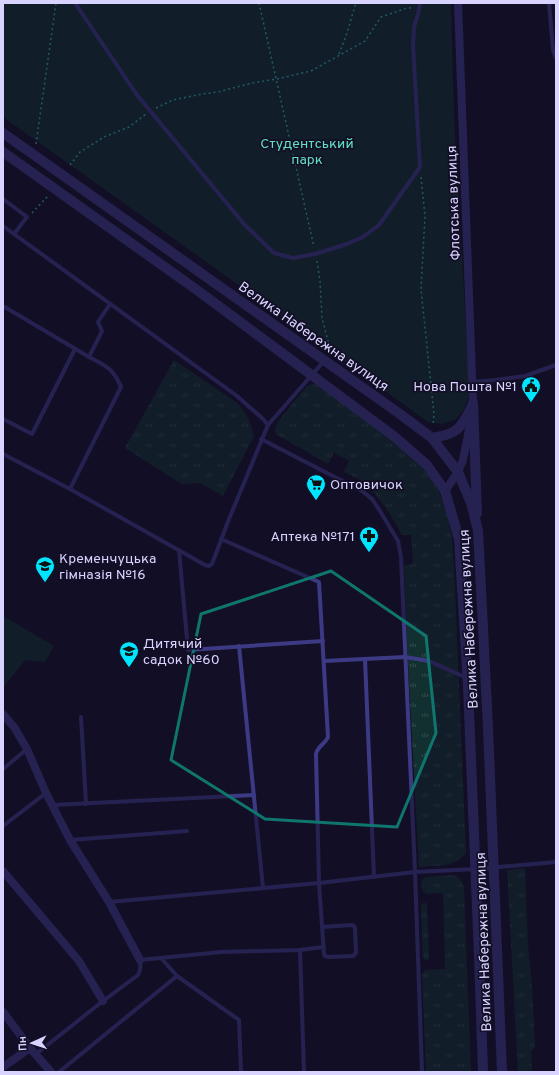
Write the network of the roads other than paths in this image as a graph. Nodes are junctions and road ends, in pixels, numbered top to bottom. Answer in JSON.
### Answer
{"nodes":[{"id":1,"x":75,"y":3,"type":"edge"},
{"id":2,"x":458,"y":3,"type":"edge"},
{"id":3,"x":549,"y":3,"type":"edge"},
{"id":4,"x":419,"y":5,"type":"edge"},
{"id":5,"x":556,"y":58,"type":"edge"},
{"id":6,"x":3,"y":133,"type":"edge"},
{"id":7,"x":3,"y":152,"type":"edge"},
{"id":8,"x":3,"y":199,"type":"edge"},
{"id":9,"x":3,"y":226,"type":"edge"},
{"id":10,"x":14,"y":234,"type":"junction"},
{"id":11,"x":110,"y":304,"type":"junction"},
{"id":12,"x":3,"y":306,"type":"edge"},
{"id":13,"x":75,"y":348,"type":"junction"},
{"id":14,"x":89,"y":357,"type":"junction"},
{"id":15,"x":325,"y":360,"type":"junction"},
{"id":16,"x":556,"y":365,"type":"edge"},
{"id":17,"x":312,"y":375,"type":"junction"},
{"id":18,"x":472,"y":382,"type":"junction"},
{"id":19,"x":474,"y":403,"type":"junction"},
{"id":20,"x":3,"y":419,"type":"edge"},
{"id":21,"x":268,"y":425,"type":"junction"},
{"id":22,"x":432,"y":438,"type":"junction"},
{"id":23,"x":261,"y":439,"type":"junction"},
{"id":24,"x":3,"y":454,"type":"edge"},
{"id":25,"x":458,"y":472,"type":"junction"},
{"id":26,"x":70,"y":489,"type":"junction"},
{"id":27,"x":445,"y":491,"type":"junction"},
{"id":28,"x":478,"y":530,"type":"junction"},
{"id":29,"x":221,"y":539,"type":"junction"},
{"id":30,"x":179,"y":550,"type":"junction"},
{"id":31,"x":322,"y":641,"type":"junction"},
{"id":32,"x":239,"y":646,"type":"junction"},
{"id":33,"x":406,"y":657,"type":"junction"},
{"id":34,"x":365,"y":659,"type":"junction"},
{"id":35,"x":324,"y":662,"type":"junction"},
{"id":36,"x":467,"y":678,"type":"junction"},
{"id":37,"x":3,"y":714,"type":"edge"},
{"id":38,"x":81,"y":717,"type":"dead end"},
{"id":39,"x":26,"y":750,"type":"junction"},
{"id":40,"x":3,"y":768,"type":"edge"},
{"id":41,"x":46,"y":793,"type":"junction"},
{"id":42,"x":254,"y":795,"type":"junction"},
{"id":43,"x":86,"y":804,"type":"junction"},
{"id":44,"x":53,"y":805,"type":"junction"},
{"id":45,"x":3,"y":826,"type":"edge"},
{"id":46,"x":187,"y":832,"type":"dead end"},
{"id":47,"x":70,"y":840,"type":"junction"},
{"id":48,"x":556,"y":862,"type":"edge"},
{"id":49,"x":494,"y":867,"type":"junction"},
{"id":50,"x":476,"y":868,"type":"junction"},
{"id":51,"x":3,"y":871,"type":"edge"},
{"id":52,"x":415,"y":872,"type":"junction"},
{"id":53,"x":374,"y":877,"type":"junction"},
{"id":54,"x":319,"y":883,"type":"junction"},
{"id":55,"x":263,"y":888,"type":"junction"},
{"id":56,"x":109,"y":902,"type":"junction"},
{"id":57,"x":322,"y":927,"type":"junction"},
{"id":58,"x":323,"y":948,"type":"junction"},
{"id":59,"x":300,"y":950,"type":"junction"},
{"id":60,"x":161,"y":958,"type":"junction"},
{"id":61,"x":140,"y":960,"type":"junction"},
{"id":62,"x":177,"y":976,"type":"junction"},
{"id":63,"x":103,"y":1001,"type":"junction"},
{"id":64,"x":3,"y":1012,"type":"edge"},
{"id":65,"x":33,"y":1051,"type":"junction"},
{"id":66,"x":3,"y":1067,"type":"edge"},
{"id":67,"x":51,"y":1072,"type":"edge"},
{"id":68,"x":59,"y":1072,"type":"edge"},
{"id":69,"x":241,"y":1072,"type":"edge"},
{"id":70,"x":304,"y":1072,"type":"edge"},
{"id":71,"x":422,"y":1072,"type":"edge"},
{"id":72,"x":483,"y":1072,"type":"edge"},
{"id":73,"x":502,"y":1072,"type":"edge"}],
"edges":[{"from":1,"to":4,"type":"lane"},
{"from":2,"to":18,"type":"street","name":"Флотська вулиця"},
{"from":3,"to":5,"type":"lane"},
{"from":6,"to":15,"type":"street","name":"Велика Набережна вулиця"},
{"from":7,"to":17,"type":"street","name":"Велика Набережна вулиця"},
{"from":8,"to":10,"type":"lane"},
{"from":9,"to":10,"type":"lane"},
{"from":10,"to":11,"type":"lane"},
{"from":11,"to":14,"type":"lane"},
{"from":11,"to":21,"type":"lane"},
{"from":12,"to":13,"type":"lane"},
{"from":13,"to":14,"type":"lane"},
{"from":13,"to":20,"type":"lane"},
{"from":14,"to":26,"type":"lane"},
{"from":15,"to":17,"type":"lane"},
{"from":15,"to":22,"type":"street","name":"Велика Набережна вулиця"},
{"from":16,"to":18,"type":"lane"},
{"from":17,"to":21,"type":"lane"},
{"from":17,"to":27,"type":"street","name":"Велика Набережна вулиця"},
{"from":18,"to":19,"type":"street","name":"Флотська вулиця"},
{"from":19,"to":22,"type":"street"},
{"from":19,"to":25,"type":"street","name":"Флотська вулиця"},
{"from":19,"to":28,"type":"street"},
{"from":21,"to":23,"type":"lane"},
{"from":22,"to":25,"type":"street","name":"Велика Набережна вулиця"},
{"from":23,"to":29,"type":"lane"},
{"from":23,"to":33,"type":"lane"},
{"from":24,"to":26,"type":"lane"},
{"from":25,"to":27,"type":"street","name":"Флотська вулиця"},
{"from":25,"to":28,"type":"street","name":"Велика Набережна вулиця"},
{"from":26,"to":30,"type":"lane"},
{"from":27,"to":36,"type":"street","name":"Велика Набережна вулиця"},
{"from":28,"to":49,"type":"street","name":"Велика Набережна вулиця"},
{"from":29,"to":30,"type":"lane"},
{"from":29,"to":31,"type":"lane"},
{"from":30,"to":32,"type":"lane"},
{"from":31,"to":32,"type":"lane"},
{"from":31,"to":35,"type":"lane"},
{"from":32,"to":42,"type":"lane"},
{"from":33,"to":34,"type":"lane"},
{"from":33,"to":36,"type":"lane"},
{"from":33,"to":52,"type":"lane"},
{"from":34,"to":35,"type":"lane"},
{"from":34,"to":53,"type":"lane"},
{"from":35,"to":54,"type":"lane"},
{"from":36,"to":50,"type":"street","name":"Велика Набережна вулиця"},
{"from":37,"to":39,"type":"street"},
{"from":38,"to":43,"type":"lane"},
{"from":39,"to":40,"type":"lane"},
{"from":39,"to":41,"type":"street"},
{"from":41,"to":44,"type":"street"},
{"from":41,"to":45,"type":"lane"},
{"from":42,"to":43,"type":"lane"},
{"from":42,"to":55,"type":"lane"},
{"from":43,"to":44,"type":"lane"},
{"from":44,"to":47,"type":"street"},
{"from":46,"to":47,"type":"lane"},
{"from":47,"to":56,"type":"street"},
{"from":48,"to":49,"type":"lane"},
{"from":49,"to":50,"type":"lane"},
{"from":49,"to":73,"type":"street","name":"Велика Набережна вулиця"},
{"from":50,"to":52,"type":"lane"},
{"from":50,"to":72,"type":"street","name":"Велика Набережна вулиця"},
{"from":51,"to":63,"type":"street"},
{"from":52,"to":53,"type":"lane"},
{"from":52,"to":71,"type":"lane"},
{"from":53,"to":54,"type":"lane"},
{"from":54,"to":55,"type":"lane"},
{"from":54,"to":57,"type":"lane"},
{"from":55,"to":56,"type":"lane"},
{"from":56,"to":61,"type":"street"},
{"from":57,"to":58,"type":"lane"},
{"from":57,"to":58,"type":"lane"},
{"from":58,"to":59,"type":"lane"},
{"from":59,"to":60,"type":"lane"},
{"from":59,"to":70,"type":"lane"},
{"from":60,"to":61,"type":"lane"},
{"from":60,"to":62,"type":"lane"},
{"from":61,"to":63,"type":"lane"},
{"from":62,"to":68,"type":"lane"},
{"from":62,"to":69,"type":"lane"},
{"from":63,"to":65,"type":"lane"},
{"from":64,"to":65,"type":"street"},
{"from":65,"to":66,"type":"street"},
{"from":65,"to":67,"type":"street"}]}
